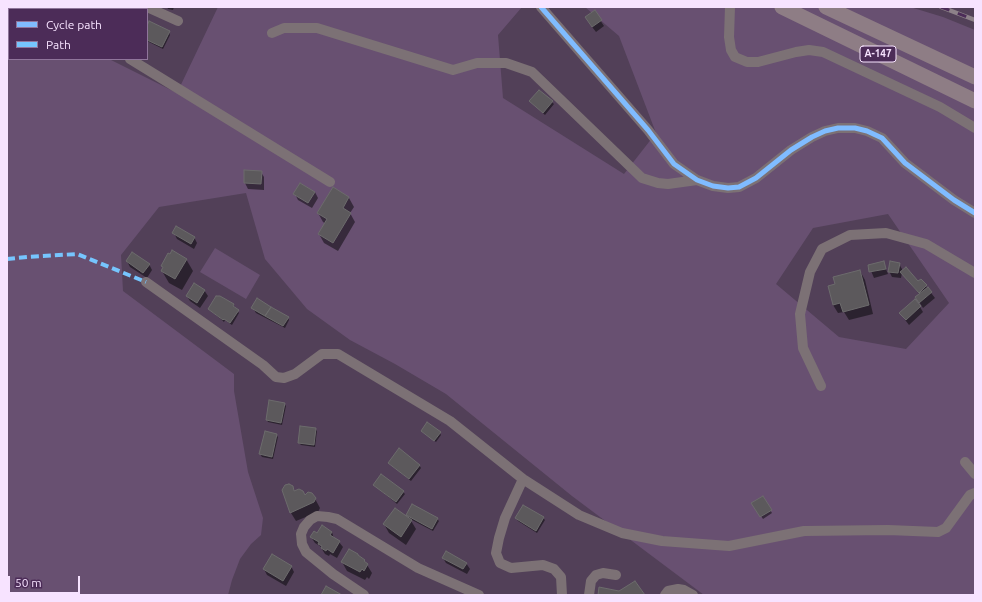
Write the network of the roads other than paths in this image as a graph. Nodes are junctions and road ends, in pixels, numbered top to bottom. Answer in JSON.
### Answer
{"nodes":[{"id":1,"x":147,"y":7,"type":"edge"},
{"id":2,"x":541,"y":7,"type":"edge"},
{"id":3,"x":730,"y":7,"type":"edge"},
{"id":4,"x":782,"y":7,"type":"edge"},
{"id":5,"x":826,"y":7,"type":"edge"},
{"id":6,"x":178,"y":21,"type":"dead end"},
{"id":7,"x":272,"y":33,"type":"dead end"},
{"id":8,"x":132,"y":60,"type":"edge"},
{"id":9,"x":975,"y":77,"type":"edge"},
{"id":10,"x":975,"y":101,"type":"edge"},
{"id":11,"x":975,"y":128,"type":"edge"},
{"id":12,"x":697,"y":180,"type":"junction"},
{"id":13,"x":330,"y":182,"type":"dead end"},
{"id":14,"x":975,"y":213,"type":"edge"},
{"id":15,"x":975,"y":273,"type":"edge"},
{"id":16,"x":146,"y":282,"type":"dead end"},
{"id":17,"x":821,"y":386,"type":"dead end"},
{"id":18,"x":965,"y":462,"type":"dead end"},
{"id":19,"x":975,"y":474,"type":"edge"},
{"id":20,"x":523,"y":479,"type":"junction"},
{"id":21,"x":975,"y":493,"type":"edge"},
{"id":22,"x":616,"y":575,"type":"dead end"},
{"id":23,"x":364,"y":595,"type":"edge"},
{"id":24,"x":479,"y":595,"type":"edge"},
{"id":25,"x":562,"y":595,"type":"edge"},
{"id":26,"x":589,"y":595,"type":"edge"},
{"id":27,"x":665,"y":595,"type":"edge"},
{"id":28,"x":693,"y":595,"type":"edge"}],
"edges":[{"from":1,"to":6,"type":"street"},
{"from":2,"to":12,"type":"street"},
{"from":3,"to":11,"type":"street"},
{"from":4,"to":10,"type":"highway","number":"А-147"},
{"from":5,"to":9,"type":"highway","number":"А-147"},
{"from":7,"to":12,"type":"street"},
{"from":8,"to":13,"type":"street"},
{"from":12,"to":14,"type":"street"},
{"from":15,"to":17,"type":"street"},
{"from":16,"to":20,"type":"street"},
{"from":18,"to":19,"type":"street"},
{"from":20,"to":21,"type":"street"},
{"from":20,"to":25,"type":"street"},
{"from":22,"to":26,"type":"street"},
{"from":23,"to":24,"type":"street"},
{"from":27,"to":28,"type":"street"}]}
